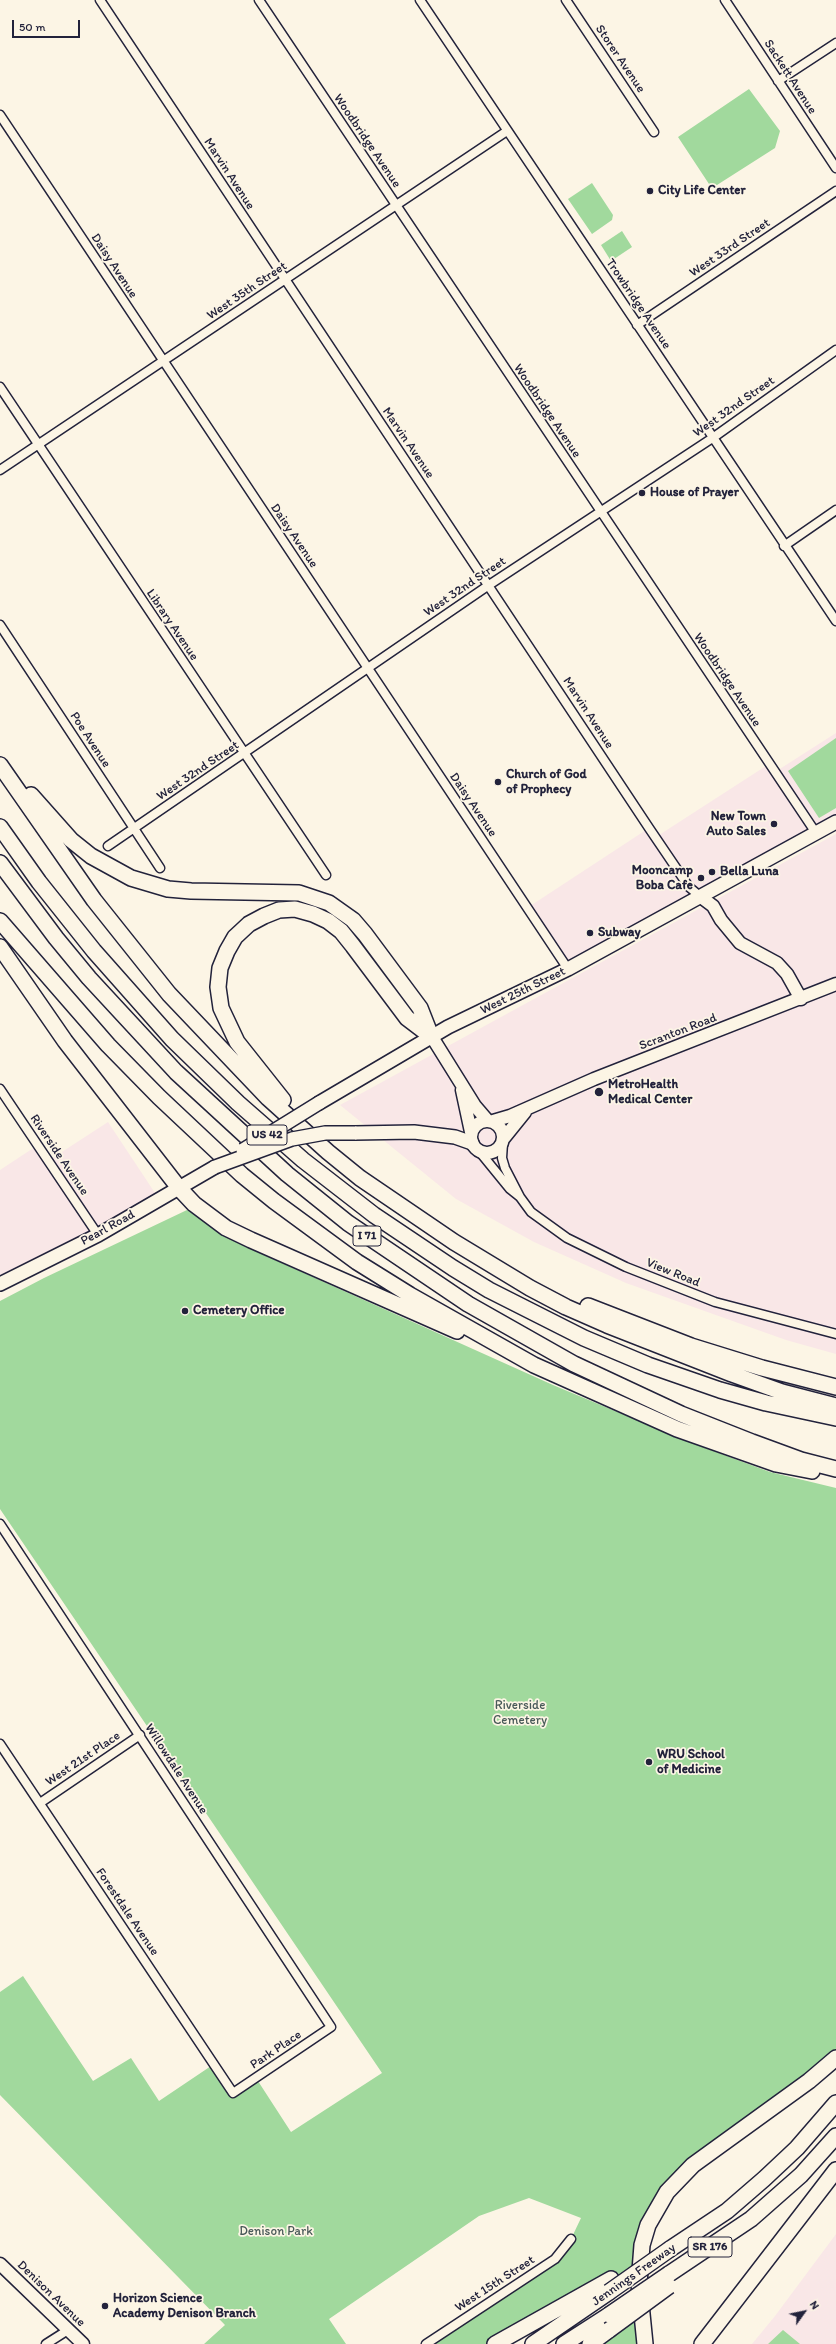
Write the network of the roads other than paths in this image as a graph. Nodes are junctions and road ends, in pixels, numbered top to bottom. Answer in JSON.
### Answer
{"nodes":[{"id":1,"x":100,"y":0,"type":"edge"},
{"id":2,"x":259,"y":0,"type":"edge"},
{"id":3,"x":420,"y":0,"type":"edge"},
{"id":4,"x":566,"y":0,"type":"edge"},
{"id":5,"x":724,"y":0,"type":"edge"},
{"id":6,"x":836,"y":43,"type":"edge"},
{"id":7,"x":778,"y":81,"type":"junction"},
{"id":8,"x":0,"y":115,"type":"edge"},
{"id":9,"x":507,"y":131,"type":"junction"},
{"id":10,"x":654,"y":132,"type":"dead end"},
{"id":11,"x":836,"y":168,"type":"edge"},
{"id":12,"x":836,"y":191,"type":"edge"},
{"id":13,"x":396,"y":204,"type":"junction"},
{"id":14,"x":285,"y":280,"type":"junction"},
{"id":15,"x":637,"y":324,"type":"junction"},
{"id":16,"x":836,"y":350,"type":"edge"},
{"id":17,"x":163,"y":362,"type":"junction"},
{"id":18,"x":0,"y":387,"type":"edge"},
{"id":19,"x":714,"y":437,"type":"junction"},
{"id":20,"x":38,"y":445,"type":"junction"},
{"id":21,"x":0,"y":470,"type":"edge"},
{"id":22,"x":836,"y":510,"type":"edge"},
{"id":23,"x":600,"y":512,"type":"junction"},
{"id":24,"x":784,"y":546,"type":"junction"},
{"id":25,"x":489,"y":585,"type":"junction"},
{"id":26,"x":836,"y":621,"type":"edge"},
{"id":27,"x":0,"y":625,"type":"edge"},
{"id":28,"x":368,"y":667,"type":"junction"},
{"id":29,"x":0,"y":753,"type":"edge"},
{"id":30,"x":244,"y":754,"type":"junction"},
{"id":31,"x":0,"y":765,"type":"edge"},
{"id":32,"x":836,"y":822,"type":"edge"},
{"id":33,"x":0,"y":827,"type":"edge"},
{"id":34,"x":134,"y":829,"type":"junction"},
{"id":35,"x":816,"y":834,"type":"junction"},
{"id":36,"x":108,"y":846,"type":"dead end"},
{"id":37,"x":0,"y":863,"type":"edge"},
{"id":38,"x":160,"y":868,"type":"dead end"},
{"id":39,"x":326,"y":875,"type":"dead end"},
{"id":40,"x":701,"y":897,"type":"junction"},
{"id":41,"x":0,"y":921,"type":"edge"},
{"id":42,"x":0,"y":947,"type":"edge"},
{"id":43,"x":568,"y":969,"type":"junction"},
{"id":44,"x":836,"y":984,"type":"edge"},
{"id":45,"x":801,"y":998,"type":"junction"},
{"id":46,"x":432,"y":1037,"type":"junction"},
{"id":47,"x":460,"y":1083,"type":"junction"},
{"id":48,"x":0,"y":1089,"type":"edge"},
{"id":49,"x":531,"y":1107,"type":"junction"},
{"id":50,"x":490,"y":1120,"type":"junction"},
{"id":51,"x":503,"y":1141,"type":"junction"},
{"id":52,"x":474,"y":1142,"type":"junction"},
{"id":53,"x":214,"y":1167,"type":"junction"},
{"id":54,"x":179,"y":1188,"type":"junction"},
{"id":55,"x":386,"y":1196,"type":"junction"},
{"id":56,"x":520,"y":1197,"type":"junction"},
{"id":57,"x":98,"y":1235,"type":"junction"},
{"id":58,"x":454,"y":1242,"type":"junction"},
{"id":59,"x":0,"y":1284,"type":"edge"},
{"id":60,"x":836,"y":1334,"type":"edge"},
{"id":61,"x":534,"y":1365,"type":"junction"},
{"id":62,"x":836,"y":1387,"type":"edge"},
{"id":63,"x":836,"y":1406,"type":"edge"},
{"id":64,"x":836,"y":1418,"type":"edge"},
{"id":65,"x":836,"y":1469,"type":"edge"},
{"id":66,"x":836,"y":1474,"type":"edge"},
{"id":67,"x":0,"y":1524,"type":"edge"},
{"id":68,"x":140,"y":1735,"type":"junction"},
{"id":69,"x":0,"y":1744,"type":"edge"},
{"id":70,"x":40,"y":1803,"type":"junction"},
{"id":71,"x":331,"y":2028,"type":"joint"},
{"id":72,"x":836,"y":2058,"type":"edge"},
{"id":73,"x":233,"y":2093,"type":"joint"},
{"id":74,"x":836,"y":2103,"type":"edge"},
{"id":75,"x":836,"y":2136,"type":"edge"},
{"id":76,"x":836,"y":2170,"type":"edge"},
{"id":77,"x":571,"y":2238,"type":"dead end"},
{"id":78,"x":0,"y":2264,"type":"edge"},
{"id":79,"x":670,"y":2280,"type":"junction"},
{"id":80,"x":610,"y":2286,"type":"junction"},
{"id":81,"x":68,"y":2330,"type":"junction"},
{"id":82,"x":46,"y":2344,"type":"edge"},
{"id":83,"x":83,"y":2344,"type":"edge"},
{"id":84,"x":426,"y":2344,"type":"edge"},
{"id":85,"x":494,"y":2344,"type":"edge"},
{"id":86,"x":533,"y":2344,"type":"edge"},
{"id":87,"x":564,"y":2344,"type":"edge"},
{"id":88,"x":590,"y":2344,"type":"edge"},
{"id":89,"x":645,"y":2344,"type":"edge"},
{"id":90,"x":702,"y":2344,"type":"edge"}],
"edges":[{"from":1,"to":14,"type":"street","name":"Marvin Avenue"},
{"from":2,"to":13,"type":"street","name":"Woodbridge Avenue"},
{"from":3,"to":9,"type":"street","name":"Trowbridge Avenue"},
{"from":4,"to":10,"type":"street","name":"Storer Avenue"},
{"from":5,"to":7,"type":"street","name":"Sackett Avenue"},
{"from":6,"to":7,"type":"street"},
{"from":7,"to":11,"type":"street","name":"Sackett Avenue"},
{"from":8,"to":17,"type":"street","name":"Daisy Avenue"},
{"from":9,"to":13,"type":"street","name":"West 35th Street"},
{"from":9,"to":15,"type":"street","name":"Trowbridge Avenue"},
{"from":12,"to":15,"type":"street","name":"West 33rd Street"},
{"from":13,"to":14,"type":"street","name":"West 35th Street"},
{"from":13,"to":23,"type":"street","name":"Woodbridge Avenue"},
{"from":14,"to":17,"type":"street","name":"West 35th Street"},
{"from":14,"to":25,"type":"street","name":"Marvin Avenue"},
{"from":15,"to":19,"type":"street","name":"Trowbridge Avenue"},
{"from":16,"to":19,"type":"street","name":"West 32nd Street"},
{"from":17,"to":20,"type":"street","name":"West 35th Street"},
{"from":17,"to":28,"type":"street","name":"Daisy Avenue"},
{"from":18,"to":20,"type":"street","name":"Library Avenue"},
{"from":19,"to":23,"type":"street","name":"West 32nd Street"},
{"from":19,"to":24,"type":"street","name":"Trowbridge Avenue"},
{"from":20,"to":21,"type":"street","name":"West 35th Street"},
{"from":20,"to":30,"type":"street","name":"Library Avenue"},
{"from":22,"to":24,"type":"street"},
{"from":23,"to":25,"type":"street","name":"West 32nd Street"},
{"from":23,"to":35,"type":"street","name":"Woodbridge Avenue"},
{"from":24,"to":26,"type":"street","name":"Trowbridge Avenue"},
{"from":25,"to":28,"type":"street","name":"West 32nd Street"},
{"from":25,"to":40,"type":"street","name":"Marvin Avenue"},
{"from":27,"to":34,"type":"street","name":"Poe Avenue"},
{"from":28,"to":30,"type":"street","name":"West 32nd Street"},
{"from":28,"to":43,"type":"street","name":"Daisy Avenue"},
{"from":29,"to":46,"type":"highway"},
{"from":30,"to":34,"type":"street","name":"West 32nd Street"},
{"from":30,"to":39,"type":"street","name":"Library Avenue"},
{"from":31,"to":55,"type":"highway"},
{"from":32,"to":35,"type":"main road","name":"West 25th Street","number":"US 42"},
{"from":33,"to":64,"type":"highway","number":"I 71"},
{"from":34,"to":36,"type":"street","name":"West 32nd Street"},
{"from":34,"to":38,"type":"street","name":"Poe Avenue"},
{"from":35,"to":40,"type":"main road","name":"West 25th Street","number":"US 42"},
{"from":37,"to":65,"type":"highway","number":"I 71"},
{"from":40,"to":43,"type":"main road","name":"West 25th Street","number":"US 42"},
{"from":40,"to":45,"type":"street"},
{"from":41,"to":61,"type":"highway"},
{"from":42,"to":54,"type":"highway"},
{"from":43,"to":46,"type":"main road","name":"West 25th Street","number":"US 42"},
{"from":44,"to":45,"type":"street","name":"Scranton Road"},
{"from":45,"to":49,"type":"street","name":"Scranton Road"},
{"from":46,"to":47,"type":"street"},
{"from":46,"to":53,"type":"main road","name":"West 25th Street","number":"US 42","bridge":true},
{"from":46,"to":55,"type":"highway"},
{"from":47,"to":50,"type":"street"},
{"from":47,"to":52,"type":"street"},
{"from":48,"to":57,"type":"street","name":"Riverside Avenue"},
{"from":49,"to":50,"type":"street","name":"Scranton Road"},
{"from":49,"to":51,"type":"street","name":"Scranton Road"},
{"from":50,"to":51,"type":"street"},
{"from":50,"to":52,"type":"street"},
{"from":51,"to":52,"type":"street"},
{"from":51,"to":56,"type":"street","name":"View Road"},
{"from":52,"to":53,"type":"main road","bridge":true},
{"from":52,"to":56,"type":"street","name":"View Road"},
{"from":53,"to":54,"type":"main road","name":"Pearl Road","number":"US 42"},
{"from":54,"to":57,"type":"main road","name":"Pearl Road","number":"US 42"},
{"from":54,"to":61,"type":"highway"},
{"from":55,"to":58,"type":"highway"},
{"from":56,"to":60,"type":"street","name":"View Road"},
{"from":57,"to":59,"type":"main road","name":"Pearl Road","number":"US 42"},
{"from":58,"to":62,"type":"highway"},
{"from":58,"to":63,"type":"highway"},
{"from":61,"to":66,"type":"highway"},
{"from":67,"to":68,"type":"street","name":"Willowdale Avenue"},
{"from":68,"to":70,"type":"street","name":"West 21st Place"},
{"from":68,"to":71,"type":"street","name":"Willowdale Avenue"},
{"from":69,"to":70,"type":"street","name":"Forestdale Avenue"},
{"from":70,"to":73,"type":"street","name":"Forestdale Avenue"},
{"from":71,"to":73,"type":"street","name":"Park Place"},
{"from":72,"to":89,"type":"highway"},
{"from":74,"to":80,"type":"highway","name":"Jennings Freeway","number":"SR 176","bridge":true},
{"from":75,"to":79,"type":"highway"},
{"from":76,"to":90,"type":"highway"},
{"from":77,"to":84,"type":"street","name":"West 15th Street"},
{"from":78,"to":81,"type":"street","name":"Denison Avenue"},
{"from":79,"to":87,"type":"highway","name":"Jennings Freeway","bridge":true},
{"from":79,"to":88,"type":"highway","bridge":true},
{"from":80,"to":85,"type":"highway"},
{"from":80,"to":86,"type":"highway","name":"Jennings Freeway"},
{"from":81,"to":82,"type":"street"},
{"from":81,"to":83,"type":"street","name":"Denison Avenue"}]}
